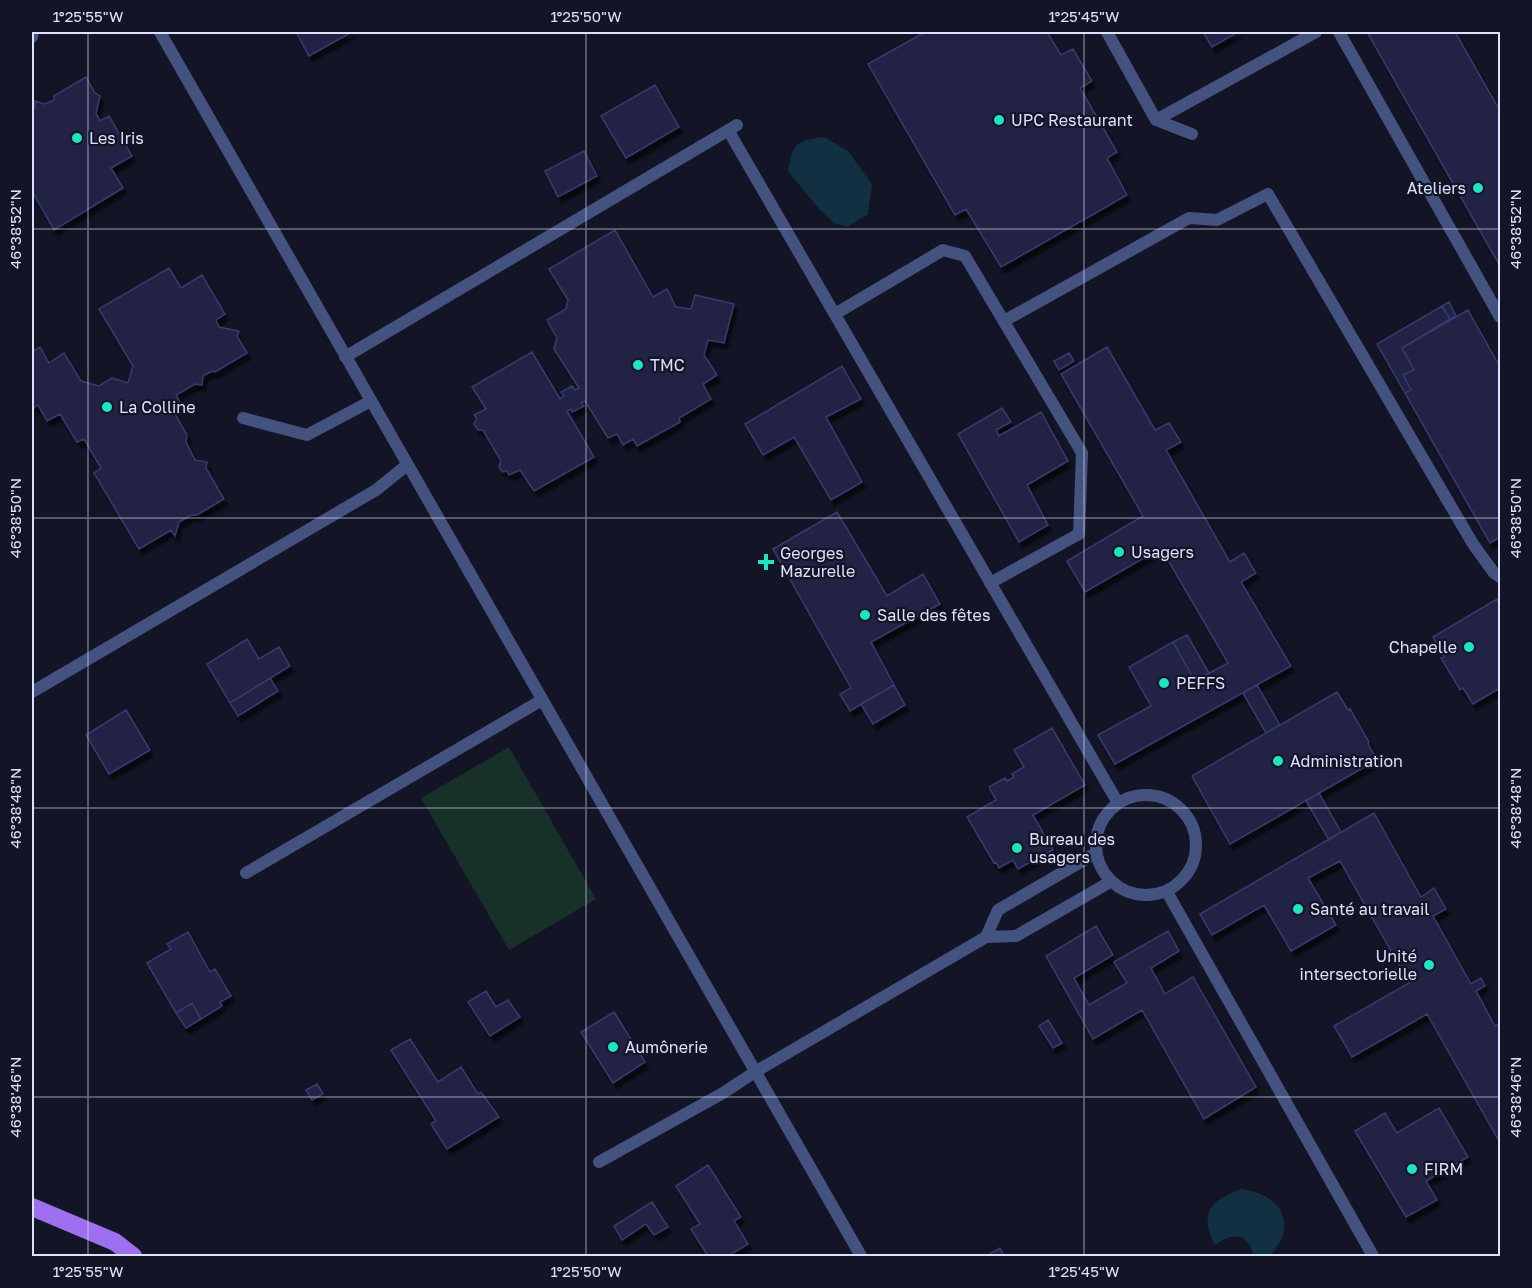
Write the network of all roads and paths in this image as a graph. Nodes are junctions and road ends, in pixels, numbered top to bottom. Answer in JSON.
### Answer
{"nodes":[{"id":1,"x":33,"y":32,"type":"edge"},
{"id":2,"x":160,"y":32,"type":"edge"},
{"id":3,"x":1107,"y":32,"type":"edge"},
{"id":4,"x":1316,"y":32,"type":"edge"},
{"id":5,"x":1339,"y":32,"type":"edge"},
{"id":6,"x":32,"y":37,"type":"edge"},
{"id":7,"x":1156,"y":120,"type":"junction"},
{"id":8,"x":1192,"y":134,"type":"dead end"},
{"id":9,"x":835,"y":314,"type":"junction"},
{"id":10,"x":1500,"y":317,"type":"edge"},
{"id":11,"x":1004,"y":321,"type":"junction"},
{"id":12,"x":345,"y":357,"type":"junction"},
{"id":13,"x":371,"y":401,"type":"junction"},
{"id":14,"x":243,"y":418,"type":"dead end"},
{"id":15,"x":407,"y":465,"type":"junction"},
{"id":16,"x":1500,"y":578,"type":"edge"},
{"id":17,"x":990,"y":583,"type":"junction"},
{"id":18,"x":32,"y":692,"type":"edge"},
{"id":19,"x":542,"y":700,"type":"junction"},
{"id":20,"x":1118,"y":803,"type":"junction"},
{"id":21,"x":1096,"y":853,"type":"junction"},
{"id":22,"x":246,"y":873,"type":"dead end"},
{"id":23,"x":1110,"y":882,"type":"junction"},
{"id":24,"x":1167,"y":892,"type":"junction"},
{"id":25,"x":986,"y":937,"type":"junction"},
{"id":26,"x":755,"y":1072,"type":"junction"},
{"id":27,"x":599,"y":1162,"type":"dead end"},
{"id":28,"x":32,"y":1207,"type":"edge"},
{"id":29,"x":133,"y":1257,"type":"edge"},
{"id":30,"x":861,"y":1257,"type":"edge"},
{"id":31,"x":1373,"y":1257,"type":"edge"}],
"edges":[{"from":1,"to":6,"type":"lane"},
{"from":2,"to":12,"type":"lane"},
{"from":3,"to":7,"type":"lane"},
{"from":4,"to":7,"type":"lane"},
{"from":5,"to":10,"type":"lane"},
{"from":7,"to":8,"type":"lane"},
{"from":9,"to":11,"type":"lane"},
{"from":9,"to":12,"type":"lane"},
{"from":9,"to":17,"type":"lane"},
{"from":11,"to":16,"type":"lane"},
{"from":11,"to":17,"type":"lane"},
{"from":12,"to":13,"type":"lane"},
{"from":13,"to":14,"type":"lane"},
{"from":13,"to":15,"type":"lane"},
{"from":15,"to":18,"type":"lane"},
{"from":15,"to":19,"type":"lane"},
{"from":17,"to":20,"type":"lane"},
{"from":19,"to":22,"type":"lane"},
{"from":19,"to":26,"type":"lane"},
{"from":20,"to":21,"type":"lane"},
{"from":20,"to":24,"type":"lane"},
{"from":21,"to":23,"type":"lane"},
{"from":21,"to":25,"type":"lane"},
{"from":23,"to":24,"type":"lane"},
{"from":23,"to":25,"type":"lane"},
{"from":24,"to":31,"type":"lane"},
{"from":25,"to":26,"type":"lane"},
{"from":26,"to":27,"type":"lane"},
{"from":26,"to":30,"type":"lane"},
{"from":28,"to":29,"type":"main road"}]}
